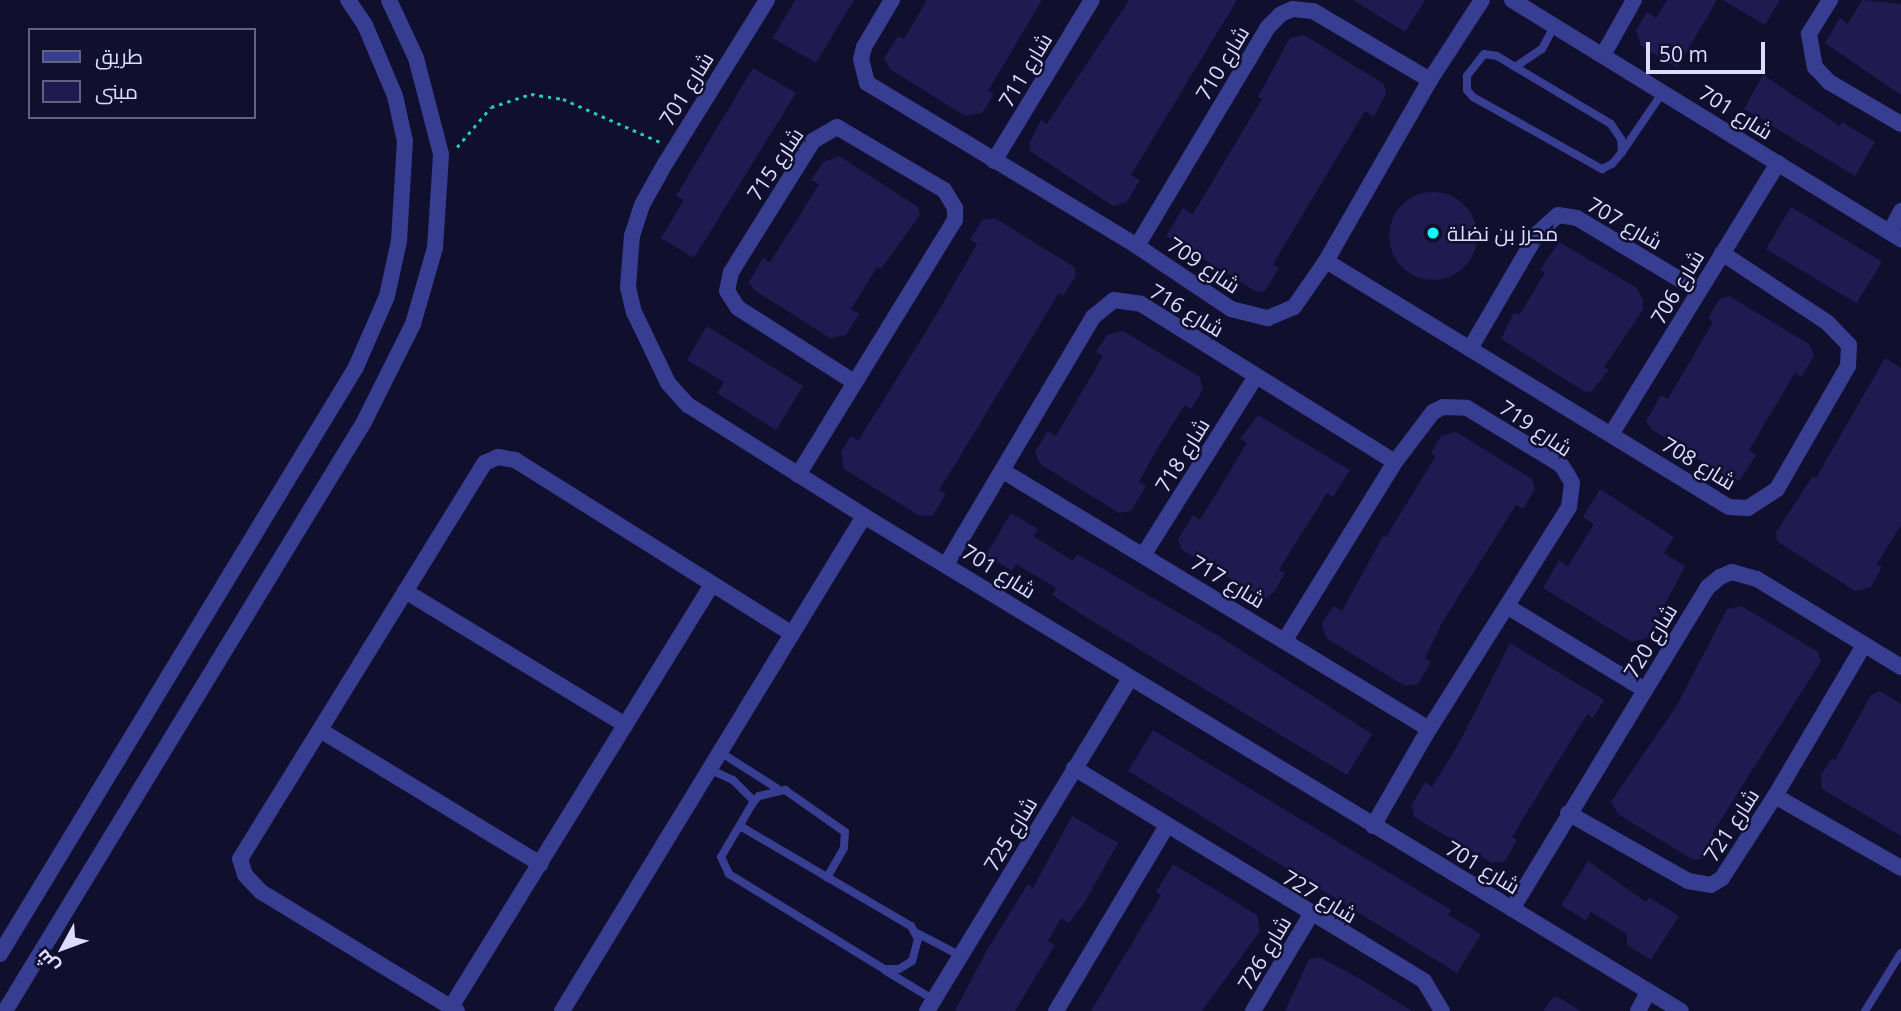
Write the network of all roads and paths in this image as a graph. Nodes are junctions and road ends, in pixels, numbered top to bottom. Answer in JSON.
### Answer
{"nodes":[{"id":1,"x":348,"y":0,"type":"edge"},
{"id":2,"x":389,"y":0,"type":"edge"},
{"id":3,"x":766,"y":0,"type":"edge"},
{"id":4,"x":892,"y":0,"type":"edge"},
{"id":5,"x":1092,"y":0,"type":"edge"},
{"id":6,"x":1482,"y":0,"type":"edge"},
{"id":7,"x":1512,"y":0,"type":"edge"},
{"id":8,"x":1634,"y":0,"type":"edge"},
{"id":9,"x":1830,"y":0,"type":"edge"},
{"id":10,"x":1555,"y":25,"type":"junction"},
{"id":11,"x":1603,"y":55,"type":"junction"},
{"id":12,"x":1516,"y":67,"type":"junction"},
{"id":13,"x":1430,"y":80,"type":"junction"},
{"id":14,"x":1663,"y":92,"type":"junction"},
{"id":15,"x":1901,"y":124,"type":"edge"},
{"id":16,"x":674,"y":148,"type":"junction"},
{"id":17,"x":1622,"y":152,"type":"junction"},
{"id":18,"x":441,"y":154,"type":"junction"},
{"id":19,"x":995,"y":162,"type":"junction"},
{"id":20,"x":1778,"y":163,"type":"junction"},
{"id":21,"x":1901,"y":211,"type":"edge"},
{"id":22,"x":1895,"y":235,"type":"edge"},
{"id":23,"x":1137,"y":246,"type":"junction"},
{"id":24,"x":1722,"y":253,"type":"junction"},
{"id":25,"x":1326,"y":261,"type":"junction"},
{"id":26,"x":1699,"y":291,"type":"junction"},
{"id":27,"x":1471,"y":347,"type":"junction"},
{"id":28,"x":1255,"y":378,"type":"junction"},
{"id":29,"x":854,"y":382,"type":"junction"},
{"id":30,"x":1612,"y":433,"type":"junction"},
{"id":31,"x":1395,"y":463,"type":"junction"},
{"id":32,"x":1003,"y":471,"type":"junction"},
{"id":33,"x":799,"y":475,"type":"junction"},
{"id":34,"x":864,"y":516,"type":"junction"},
{"id":35,"x":1144,"y":554,"type":"junction"},
{"id":36,"x":947,"y":563,"type":"junction"},
{"id":37,"x":712,"y":584,"type":"junction"},
{"id":38,"x":405,"y":591,"type":"junction"},
{"id":39,"x":1508,"y":607,"type":"junction"},
{"id":40,"x":792,"y":634,"type":"junction"},
{"id":41,"x":1285,"y":640,"type":"junction"},
{"id":42,"x":1864,"y":645,"type":"junction"},
{"id":43,"x":1901,"y":667,"type":"edge"},
{"id":44,"x":1130,"y":679,"type":"junction"},
{"id":45,"x":1645,"y":690,"type":"junction"},
{"id":46,"x":625,"y":725,"type":"junction"},
{"id":47,"x":1429,"y":729,"type":"junction"},
{"id":48,"x":320,"y":730,"type":"junction"},
{"id":49,"x":720,"y":752,"type":"junction"},
{"id":50,"x":1074,"y":768,"type":"junction"},
{"id":51,"x":709,"y":769,"type":"junction"},
{"id":52,"x":778,"y":789,"type":"junction"},
{"id":53,"x":1775,"y":796,"type":"junction"},
{"id":54,"x":754,"y":801,"type":"junction"},
{"id":55,"x":1568,"y":813,"type":"junction"},
{"id":56,"x":740,"y":826,"type":"junction"},
{"id":57,"x":1374,"y":826,"type":"junction"},
{"id":58,"x":1166,"y":827,"type":"junction"},
{"id":59,"x":540,"y":864,"type":"junction"},
{"id":60,"x":1901,"y":868,"type":"edge"},
{"id":61,"x":827,"y":877,"type":"junction"},
{"id":62,"x":1512,"y":909,"type":"junction"},
{"id":63,"x":1310,"y":916,"type":"junction"},
{"id":64,"x":915,"y":932,"type":"junction"},
{"id":65,"x":1901,"y":953,"type":"edge"},
{"id":66,"x":0,"y":954,"type":"edge"},
{"id":67,"x":961,"y":956,"type":"junction"},
{"id":68,"x":884,"y":970,"type":"junction"},
{"id":69,"x":1648,"y":992,"type":"junction"},
{"id":70,"x":930,"y":1005,"type":"edge"},
{"id":71,"x":454,"y":1009,"type":"edge"},
{"id":72,"x":5,"y":1011,"type":"edge"},
{"id":73,"x":562,"y":1011,"type":"edge"},
{"id":74,"x":1056,"y":1011,"type":"edge"},
{"id":75,"x":1253,"y":1011,"type":"edge"},
{"id":76,"x":1441,"y":1011,"type":"edge"},
{"id":77,"x":1638,"y":1011,"type":"edge"},
{"id":78,"x":1681,"y":1011,"type":"edge"},
{"id":79,"x":1866,"y":1011,"type":"edge"}],
"edges":[{"from":1,"to":66,"type":"street"},
{"from":2,"to":18,"type":"street"},
{"from":3,"to":16,"type":"street","name":"شارع 701"},
{"from":4,"to":19,"type":"street","name":"شارع 709"},
{"from":5,"to":19,"type":"street","name":"شارع 711"},
{"from":6,"to":13,"type":"street","name":"شارع 709"},
{"from":7,"to":10,"type":"street","name":"شارع 701"},
{"from":8,"to":11,"type":"street"},
{"from":9,"to":15,"type":"street"},
{"from":10,"to":11,"type":"street","name":"شارع 701"},
{"from":10,"to":12,"type":"lane"},
{"from":11,"to":14,"type":"street","name":"شارع 701"},
{"from":12,"to":17,"type":"lane"},
{"from":12,"to":17,"type":"lane"},
{"from":13,"to":23,"type":"street","name":"شارع 710"},
{"from":13,"to":25,"type":"street","name":"شارع 709"},
{"from":14,"to":17,"type":"lane"},
{"from":14,"to":20,"type":"street","name":"شارع 701"},
{"from":16,"to":18,"type":"path"},
{"from":16,"to":33,"type":"street","name":"شارع 701"},
{"from":18,"to":72,"type":"street"},
{"from":19,"to":23,"type":"street","name":"شارع 709"},
{"from":20,"to":22,"type":"street","name":"شارع 701"},
{"from":20,"to":24,"type":"street","name":"شارع 706"},
{"from":21,"to":22,"type":"street"},
{"from":23,"to":25,"type":"street","name":"شارع 709"},
{"from":24,"to":26,"type":"street","name":"شارع 706"},
{"from":24,"to":30,"type":"street","name":"شارع 708"},
{"from":25,"to":27,"type":"street","name":"شارع 708"},
{"from":26,"to":27,"type":"street","name":"شارع 707"},
{"from":26,"to":30,"type":"street","name":"شارع 706"},
{"from":27,"to":30,"type":"street","name":"شارع 708"},
{"from":28,"to":31,"type":"street","name":"شارع 716"},
{"from":28,"to":32,"type":"street","name":"شارع 716"},
{"from":28,"to":35,"type":"street","name":"شارع 718"},
{"from":29,"to":29,"type":"street","name":"شارع 715"},
{"from":29,"to":33,"type":"street","name":"شارع 715"},
{"from":31,"to":39,"type":"street","name":"شارع 719"},
{"from":31,"to":41,"type":"street","name":"شارع 719"},
{"from":32,"to":35,"type":"street","name":"شارع 717"},
{"from":32,"to":36,"type":"street","name":"شارع 716"},
{"from":33,"to":34,"type":"street","name":"شارع 701"},
{"from":34,"to":36,"type":"street","name":"شارع 701"},
{"from":34,"to":40,"type":"street"},
{"from":35,"to":41,"type":"street","name":"شارع 717"},
{"from":36,"to":44,"type":"street","name":"شارع 701"},
{"from":37,"to":38,"type":"street"},
{"from":37,"to":40,"type":"street"},
{"from":37,"to":46,"type":"street"},
{"from":38,"to":46,"type":"street"},
{"from":38,"to":48,"type":"street"},
{"from":39,"to":45,"type":"street"},
{"from":39,"to":47,"type":"street","name":"شارع 719"},
{"from":40,"to":49,"type":"street"},
{"from":41,"to":47,"type":"street","name":"شارع 717"},
{"from":42,"to":43,"type":"street","name":"شارع 720"},
{"from":42,"to":45,"type":"street","name":"شارع 720"},
{"from":42,"to":53,"type":"street","name":"شارع 721"},
{"from":44,"to":50,"type":"street","name":"شارع 725"},
{"from":44,"to":57,"type":"street","name":"شارع 701"},
{"from":45,"to":55,"type":"street","name":"شارع 720"},
{"from":46,"to":59,"type":"street"},
{"from":47,"to":57,"type":"street","name":"شارع 719"},
{"from":48,"to":59,"type":"street"},
{"from":48,"to":71,"type":"street"},
{"from":49,"to":51,"type":"street"},
{"from":49,"to":52,"type":"lane"},
{"from":50,"to":58,"type":"street","name":"شارع 727"},
{"from":50,"to":67,"type":"street","name":"شارع 725"},
{"from":51,"to":54,"type":"lane"},
{"from":51,"to":73,"type":"street"},
{"from":52,"to":54,"type":"lane"},
{"from":52,"to":61,"type":"lane"},
{"from":53,"to":55,"type":"street","name":"شارع 721"},
{"from":53,"to":60,"type":"street"},
{"from":54,"to":56,"type":"lane"},
{"from":55,"to":62,"type":"street","name":"شارع 720"},
{"from":56,"to":61,"type":"lane"},
{"from":56,"to":68,"type":"lane"},
{"from":57,"to":62,"type":"street","name":"شارع 701"},
{"from":58,"to":63,"type":"street","name":"شارع 727"},
{"from":58,"to":74,"type":"street"},
{"from":59,"to":71,"type":"street"},
{"from":61,"to":64,"type":"lane"},
{"from":62,"to":69,"type":"street","name":"شارع 701"},
{"from":63,"to":75,"type":"street","name":"شارع 726"},
{"from":63,"to":76,"type":"street","name":"شارع 727"},
{"from":64,"to":67,"type":"lane"},
{"from":64,"to":68,"type":"lane"},
{"from":65,"to":79,"type":"lane"},
{"from":67,"to":70,"type":"street","name":"شارع 725"},
{"from":68,"to":70,"type":"lane"},
{"from":69,"to":77,"type":"street"},
{"from":69,"to":78,"type":"street","name":"شارع 701"}]}
